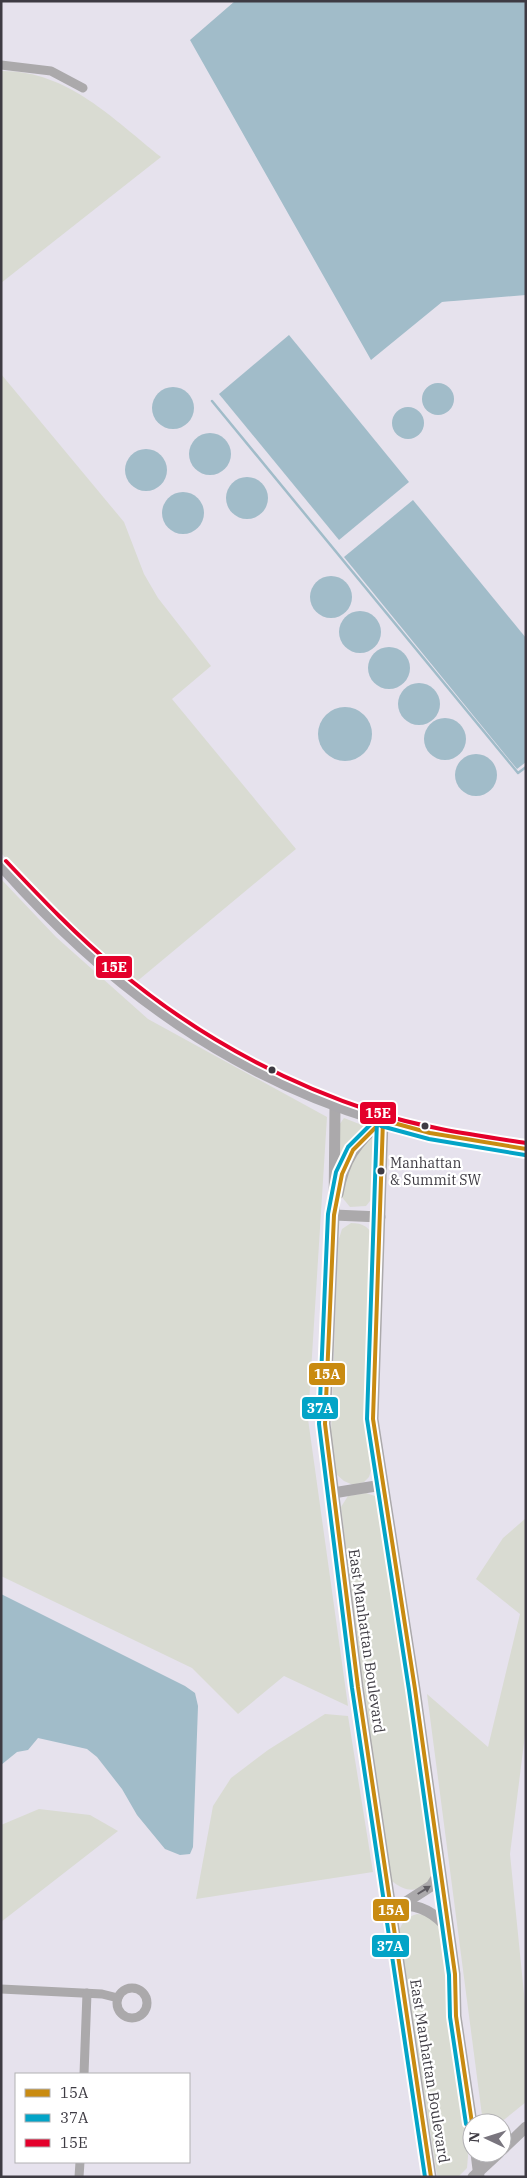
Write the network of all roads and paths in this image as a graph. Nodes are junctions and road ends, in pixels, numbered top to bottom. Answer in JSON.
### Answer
{"nodes":[{"id":1,"x":1,"y":65,"type":"edge"},
{"id":2,"x":83,"y":88,"type":"dead end"},
{"id":3,"x":1,"y":866,"type":"edge"},
{"id":4,"x":335,"y":1105,"type":"junction"},
{"id":5,"x":383,"y":1120,"type":"junction"},
{"id":6,"x":526,"y":1149,"type":"edge"},
{"id":7,"x":334,"y":1215,"type":"junction"},
{"id":8,"x":380,"y":1217,"type":"junction"},
{"id":9,"x":382,"y":1485,"type":"junction"},
{"id":10,"x":333,"y":1493,"type":"junction"},
{"id":11,"x":440,"y":1872,"type":"junction"},
{"id":12,"x":403,"y":1904,"type":"junction"},
{"id":13,"x":390,"y":1906,"type":"junction"},
{"id":14,"x":448,"y":1929,"type":"junction"},
{"id":15,"x":1,"y":1989,"type":"edge"},
{"id":16,"x":87,"y":1993,"type":"junction"},
{"id":17,"x":118,"y":1998,"type":"dead end"},
{"id":18,"x":84,"y":2073,"type":"edge"},
{"id":19,"x":470,"y":2113,"type":"edge"},
{"id":20,"x":526,"y":2127,"type":"edge"},
{"id":21,"x":512,"y":2140,"type":"edge"},
{"id":22,"x":80,"y":2163,"type":"edge"},
{"id":23,"x":488,"y":2163,"type":"edge"},
{"id":24,"x":477,"y":2175,"type":"edge"},
{"id":25,"x":79,"y":2177,"type":"edge"},
{"id":26,"x":431,"y":2177,"type":"edge"}],
"edges":[{"from":1,"to":2,"type":"street"},
{"from":3,"to":4,"type":"main road"},
{"from":4,"to":5,"type":"main road"},
{"from":4,"to":7,"type":"street","name":"East Manhattan Boulevard"},
{"from":5,"to":6,"type":"main road"},
{"from":5,"to":7,"type":"street"},
{"from":5,"to":8,"type":"street"},
{"from":7,"to":8,"type":"street"},
{"from":7,"to":10,"type":"street","name":"East Manhattan Boulevard"},
{"from":8,"to":9,"type":"street"},
{"from":9,"to":10,"type":"street"},
{"from":9,"to":11,"type":"street"},
{"from":10,"to":13,"type":"street","name":"East Manhattan Boulevard"},
{"from":12,"to":11,"type":"street","one_way":true},
{"from":11,"to":14,"type":"street"},
{"from":12,"to":13,"type":"street"},
{"from":12,"to":14,"type":"street"},
{"from":13,"to":26,"type":"street","name":"East Manhattan Boulevard"},
{"from":14,"to":19,"type":"street"},
{"from":15,"to":16,"type":"street"},
{"from":16,"to":17,"type":"street"},
{"from":16,"to":18,"type":"street"},
{"from":20,"to":21,"type":"street"},
{"from":22,"to":25,"type":"street"},
{"from":23,"to":24,"type":"street"}]}
